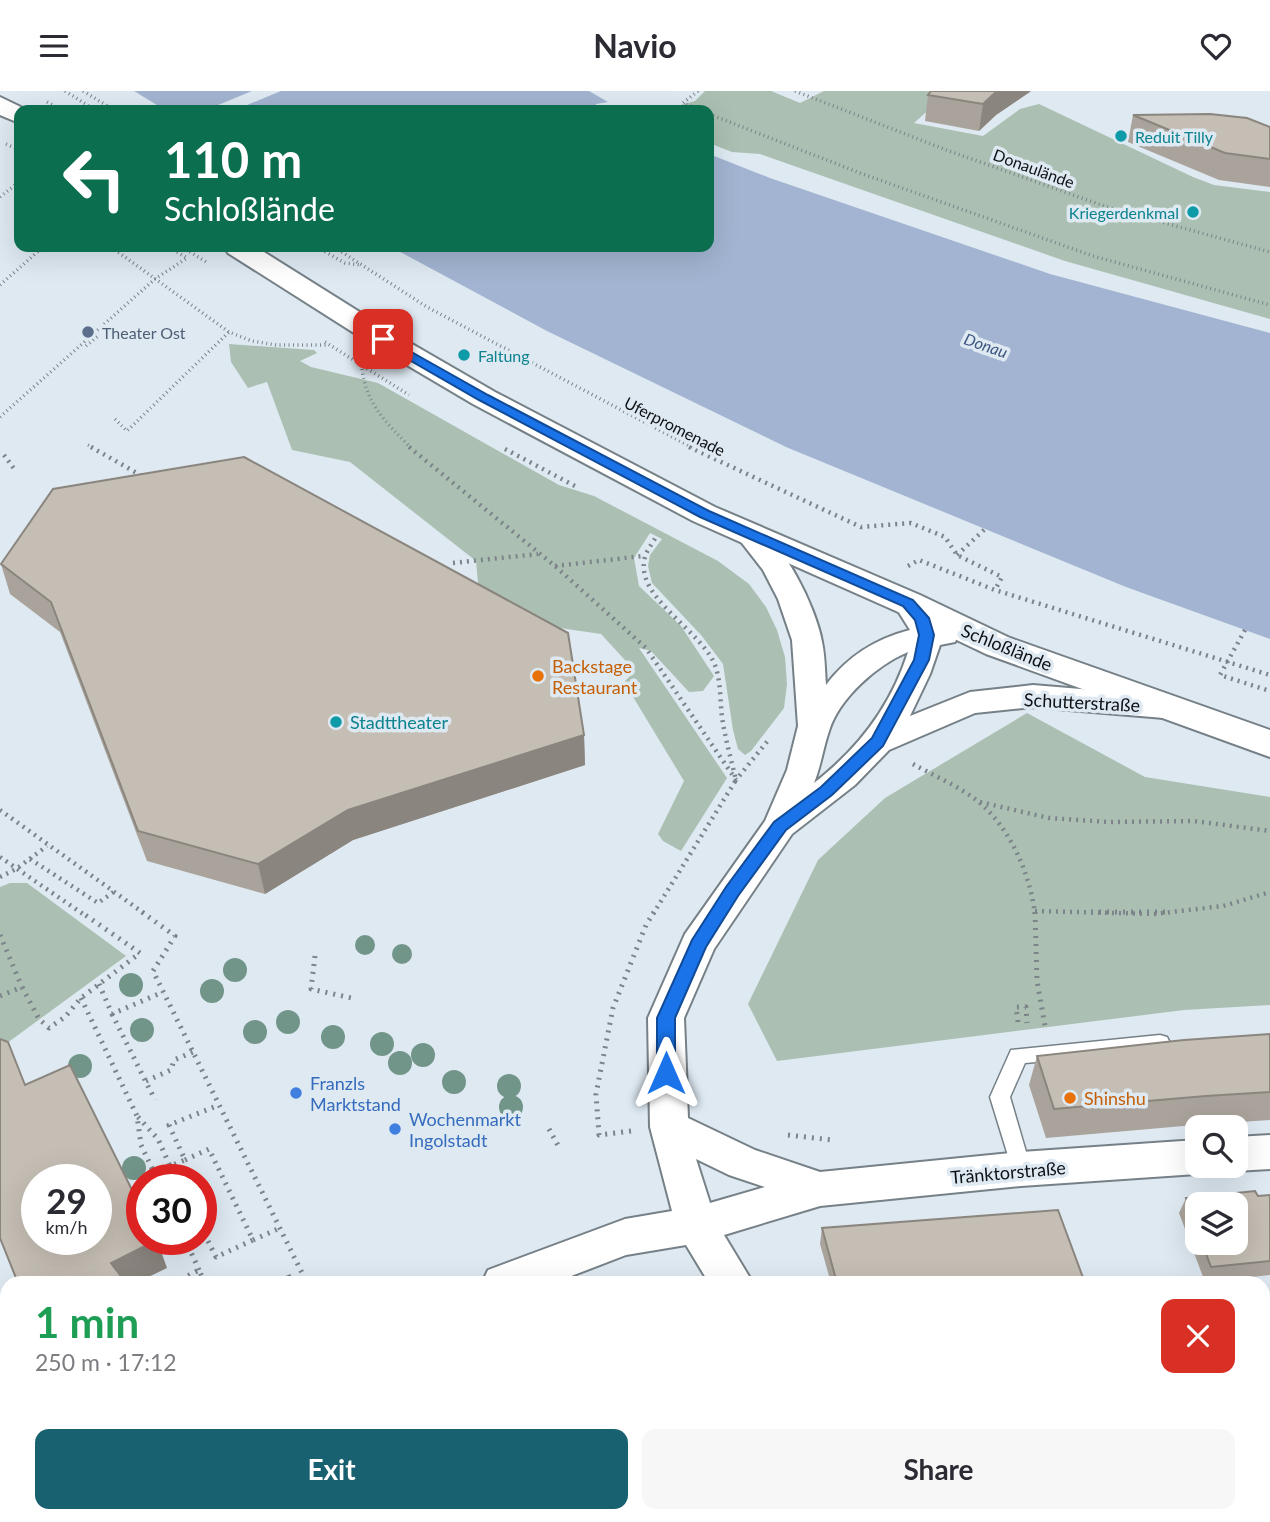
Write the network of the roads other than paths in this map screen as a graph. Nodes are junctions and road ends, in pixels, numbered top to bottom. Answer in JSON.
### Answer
{"nodes":[{"id":1,"x":246,"y":252,"type":"edge"},
{"id":2,"x":749,"y":534,"type":"junction"},
{"id":3,"x":908,"y":603,"type":"junction"},
{"id":4,"x":926,"y":635,"type":"junction"},
{"id":5,"x":998,"y":646,"type":"junction"},
{"id":6,"x":1167,"y":708,"type":"junction"},
{"id":7,"x":814,"y":726,"type":"junction"},
{"id":8,"x":878,"y":742,"type":"junction"},
{"id":9,"x":1270,"y":744,"type":"edge"},
{"id":10,"x":780,"y":826,"type":"junction"},
{"id":11,"x":1176,"y":1042,"type":"edge"},
{"id":12,"x":669,"y":1127,"type":"junction"},
{"id":13,"x":1270,"y":1152,"type":"edge"},
{"id":14,"x":1248,"y":1153,"type":"edge"},
{"id":15,"x":1185,"y":1158,"type":"edge"},
{"id":16,"x":1021,"y":1169,"type":"junction"},
{"id":17,"x":820,"y":1189,"type":"junction"},
{"id":18,"x":696,"y":1225,"type":"junction"},
{"id":19,"x":522,"y":1276,"type":"edge"},
{"id":20,"x":728,"y":1276,"type":"edge"}],
"edges":[{"from":1,"to":2,"type":"street","name":"Schloßlände"},
{"from":2,"to":3,"type":"street","name":"Schloßlände"},
{"from":2,"to":7,"type":"street","name":"Schutterstraße"},
{"from":3,"to":4,"type":"street"},
{"from":3,"to":5,"type":"street","name":"Schloßlände"},
{"from":4,"to":5,"type":"street","name":"Schutterstraße"},
{"from":4,"to":7,"type":"street","name":"Schutterstraße"},
{"from":4,"to":8,"type":"street","name":"Schutterstraße"},
{"from":5,"to":6,"type":"street","name":"Schloßlände"},
{"from":6,"to":8,"type":"street","name":"Schutterstraße"},
{"from":6,"to":9,"type":"street","name":"Schloßlände"},
{"from":7,"to":10,"type":"street","name":"Schutterstraße"},
{"from":8,"to":10,"type":"street","name":"Schutterstraße"},
{"from":10,"to":12,"type":"street","name":"Schutterstraße"},
{"from":11,"to":16,"type":"lane"},
{"from":12,"to":17,"type":"street","name":"Tränktorstraße"},
{"from":12,"to":18,"type":"street","name":"Schutterstraße"},
{"from":13,"to":14,"type":"street"},
{"from":15,"to":16,"type":"street","name":"Tränktorstraße"},
{"from":16,"to":17,"type":"street","name":"Tränktorstraße"},
{"from":17,"to":18,"type":"street","name":"Tränktorstraße"},
{"from":18,"to":19,"type":"street","name":"Tränktorstraße"},
{"from":18,"to":20,"type":"street","name":"Schutterstraße"}]}
